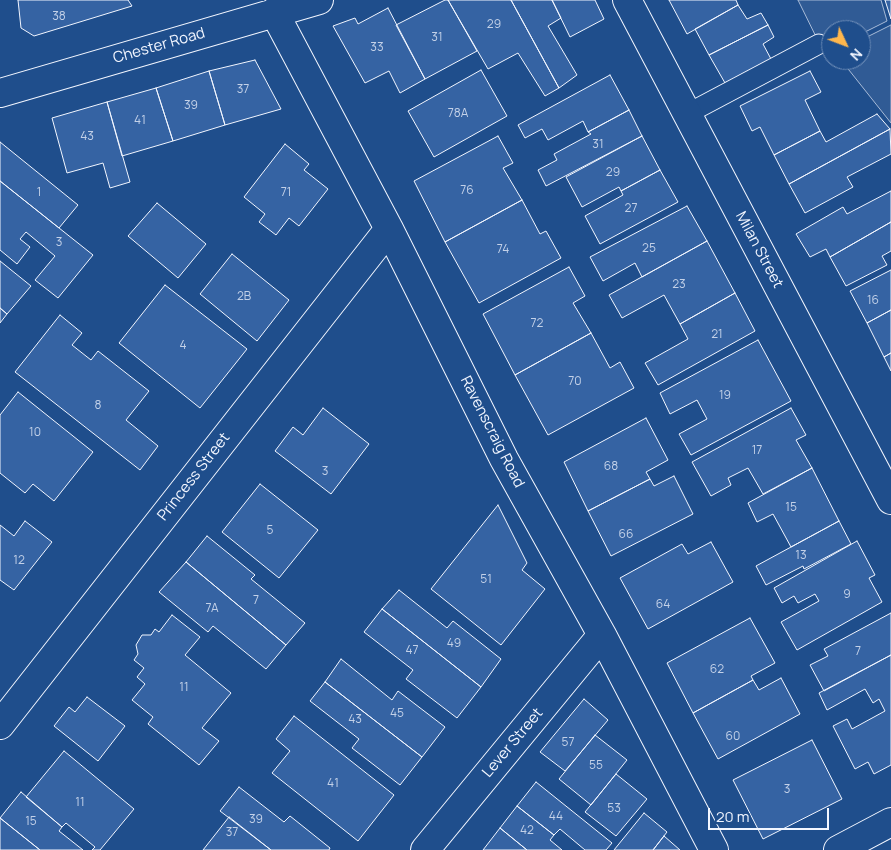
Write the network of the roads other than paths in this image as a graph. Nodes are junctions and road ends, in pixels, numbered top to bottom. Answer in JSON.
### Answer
{"nodes":[{"id":1,"x":319,"y":0,"type":"edge"},
{"id":2,"x":627,"y":0,"type":"edge"},
{"id":3,"x":274,"y":12,"type":"junction"},
{"id":4,"x":819,"y":44,"type":"dead end"},
{"id":5,"x":0,"y":93,"type":"edge"},
{"id":6,"x":687,"y":114,"type":"junction"},
{"id":7,"x":388,"y":228,"type":"junction"},
{"id":8,"x":891,"y":500,"type":"edge"},
{"id":9,"x":602,"y":635,"type":"junction"},
{"id":10,"x":0,"y":725,"type":"edge"},
{"id":11,"x":891,"y":822,"type":"edge"},
{"id":12,"x":425,"y":850,"type":"edge"},
{"id":13,"x":714,"y":850,"type":"edge"},
{"id":14,"x":838,"y":850,"type":"edge"}],
"edges":[{"from":1,"to":3,"type":"street","name":"Chester Road"},
{"from":2,"to":6,"type":"street","name":"Milan Street"},
{"from":3,"to":5,"type":"street","name":"Chester Road"},
{"from":3,"to":7,"type":"street","name":"Ravenscraig Road"},
{"from":4,"to":6,"type":"lane"},
{"from":6,"to":8,"type":"street","name":"Milan Street"},
{"from":7,"to":9,"type":"street","name":"Ravenscraig Road"},
{"from":7,"to":10,"type":"street","name":"Princess Street"},
{"from":9,"to":12,"type":"street","name":"Lever Street"},
{"from":9,"to":13,"type":"street","name":"Ravenscraig Road"},
{"from":11,"to":14,"type":"street"}]}
